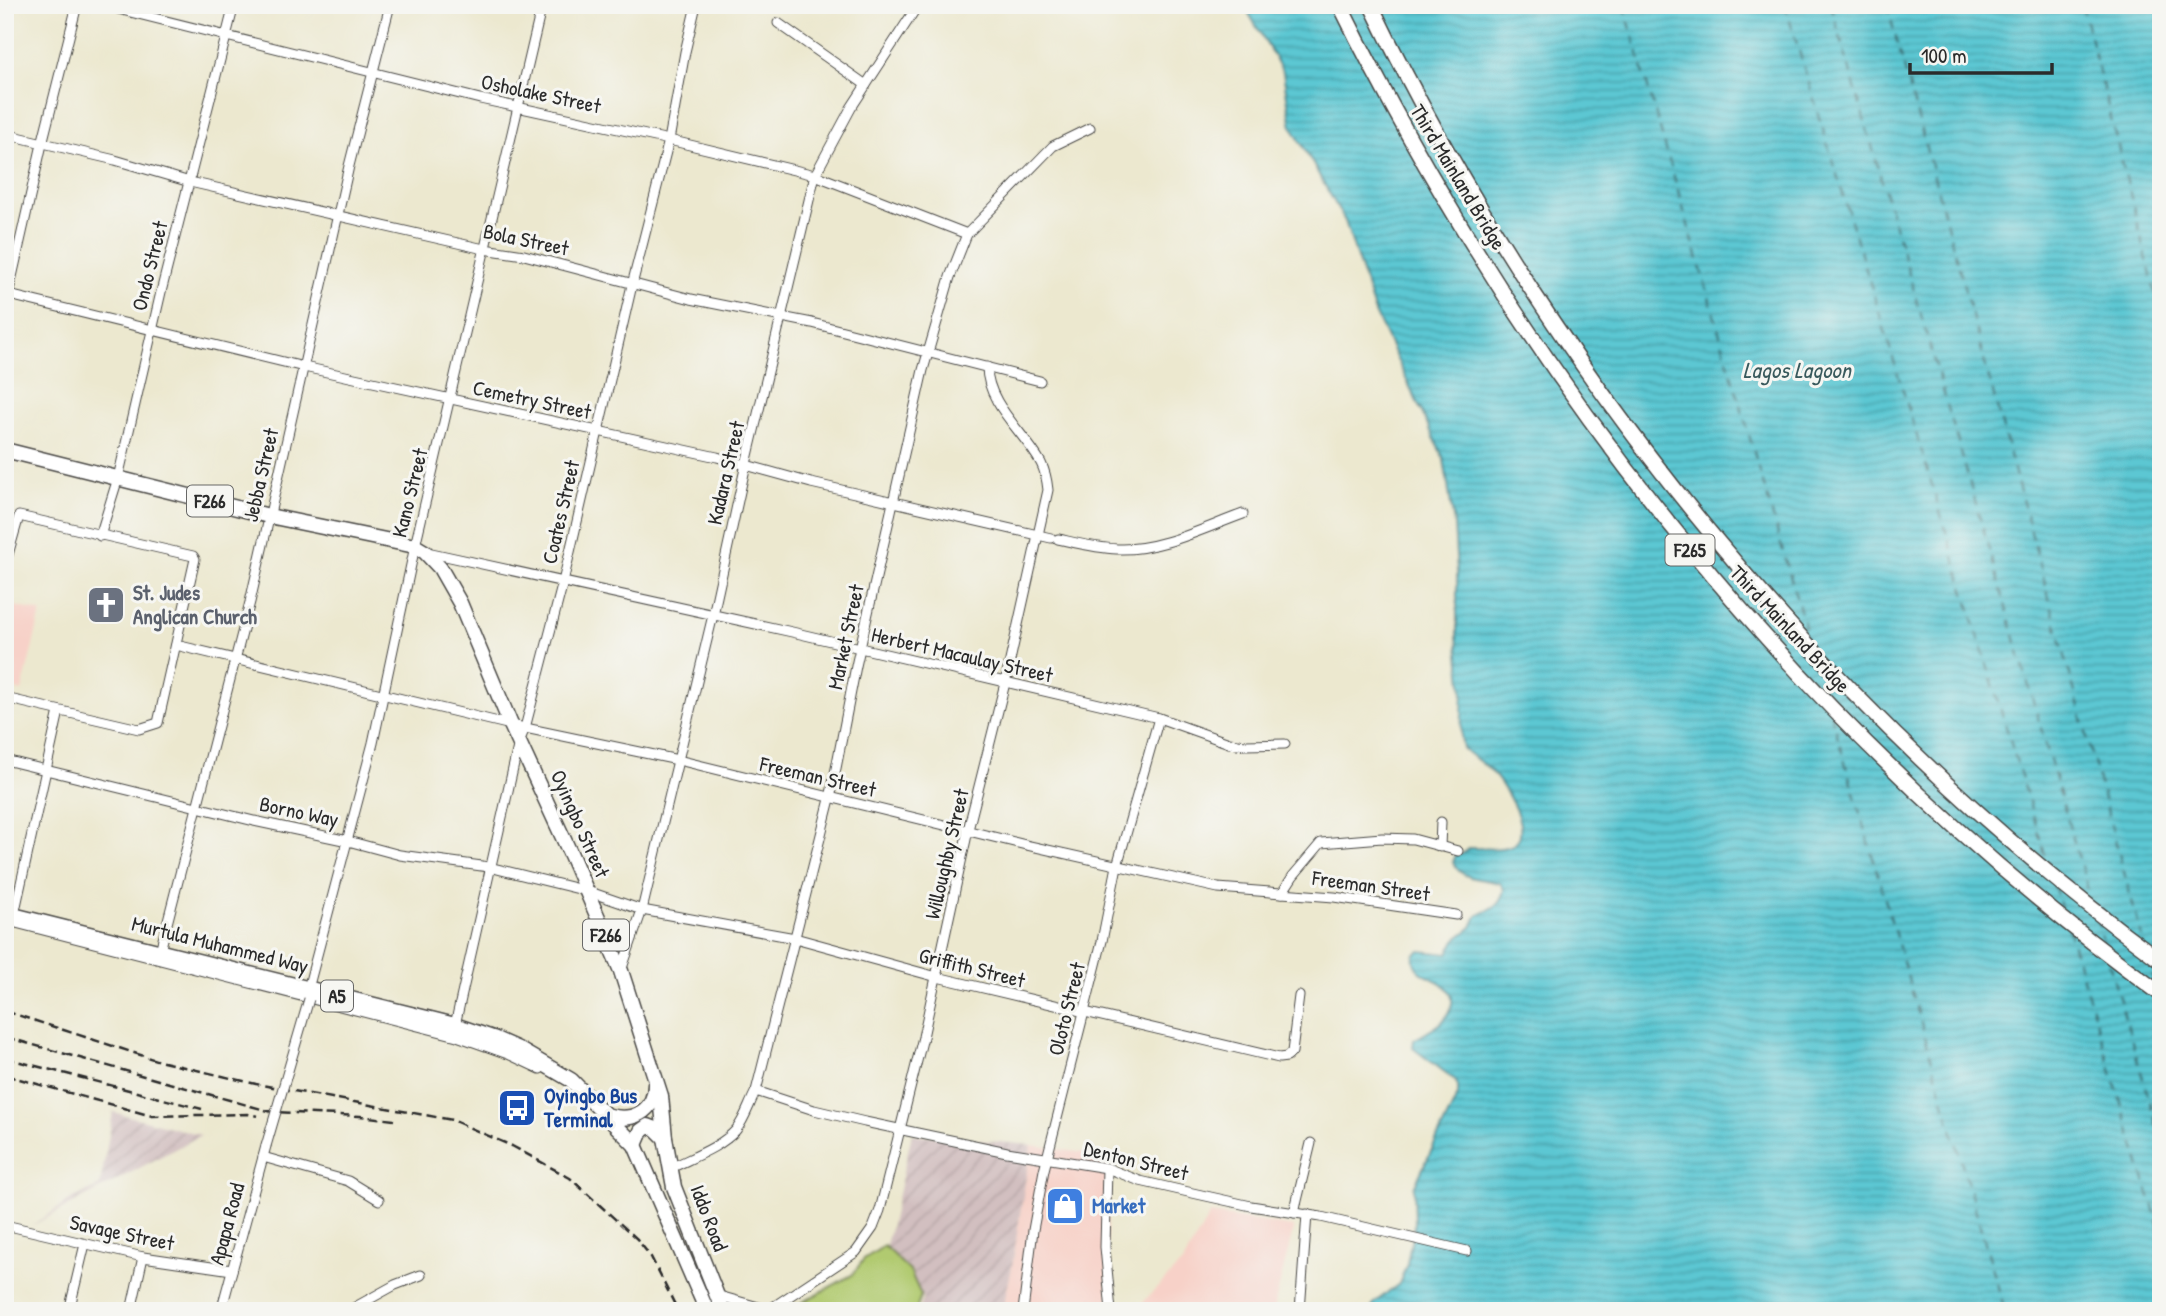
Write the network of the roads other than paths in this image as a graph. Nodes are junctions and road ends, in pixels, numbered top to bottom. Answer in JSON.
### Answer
{"nodes":[{"id":1,"x":77,"y":5,"type":"edge"},
{"id":2,"x":102,"y":5,"type":"edge"},
{"id":3,"x":234,"y":5,"type":"edge"},
{"id":4,"x":390,"y":5,"type":"edge"},
{"id":5,"x":542,"y":5,"type":"edge"},
{"id":6,"x":696,"y":5,"type":"edge"},
{"id":7,"x":918,"y":5,"type":"edge"},
{"id":8,"x":1340,"y":5,"type":"edge"},
{"id":9,"x":1371,"y":5,"type":"edge"},
{"id":10,"x":778,"y":23,"type":"dead end"},
{"id":11,"x":225,"y":36,"type":"junction"},
{"id":12,"x":372,"y":73,"type":"junction"},
{"id":13,"x":866,"y":85,"type":"junction"},
{"id":14,"x":518,"y":108,"type":"junction"},
{"id":15,"x":1090,"y":128,"type":"dead end"},
{"id":16,"x":5,"y":134,"type":"edge"},
{"id":17,"x":669,"y":140,"type":"junction"},
{"id":18,"x":43,"y":144,"type":"junction"},
{"id":19,"x":815,"y":175,"type":"junction"},
{"id":20,"x":190,"y":182,"type":"junction"},
{"id":21,"x":338,"y":215,"type":"junction"},
{"id":22,"x":967,"y":234,"type":"junction"},
{"id":23,"x":484,"y":249,"type":"junction"},
{"id":24,"x":632,"y":285,"type":"junction"},
{"id":25,"x":7,"y":295,"type":"edge"},
{"id":26,"x":5,"y":308,"type":"edge"},
{"id":27,"x":780,"y":317,"type":"junction"},
{"id":28,"x":152,"y":330,"type":"junction"},
{"id":29,"x":928,"y":353,"type":"junction"},
{"id":30,"x":304,"y":367,"type":"junction"},
{"id":31,"x":987,"y":367,"type":"junction"},
{"id":32,"x":1040,"y":381,"type":"dead end"},
{"id":33,"x":450,"y":400,"type":"junction"},
{"id":34,"x":597,"y":432,"type":"junction"},
{"id":35,"x":5,"y":450,"type":"edge"},
{"id":36,"x":746,"y":464,"type":"junction"},
{"id":37,"x":118,"y":478,"type":"junction"},
{"id":38,"x":893,"y":500,"type":"junction"},
{"id":39,"x":1242,"y":514,"type":"dead end"},
{"id":40,"x":269,"y":516,"type":"junction"},
{"id":41,"x":1039,"y":535,"type":"junction"},
{"id":42,"x":100,"y":536,"type":"junction"},
{"id":43,"x":420,"y":549,"type":"junction"},
{"id":44,"x":5,"y":565,"type":"edge"},
{"id":45,"x":563,"y":582,"type":"junction"},
{"id":46,"x":713,"y":615,"type":"junction"},
{"id":47,"x":176,"y":645,"type":"junction"},
{"id":48,"x":860,"y":649,"type":"junction"},
{"id":49,"x":234,"y":659,"type":"junction"},
{"id":50,"x":1005,"y":683,"type":"junction"},
{"id":51,"x":383,"y":695,"type":"junction"},
{"id":52,"x":5,"y":698,"type":"edge"},
{"id":53,"x":59,"y":712,"type":"junction"},
{"id":54,"x":1159,"y":718,"type":"junction"},
{"id":55,"x":519,"y":732,"type":"junction"},
{"id":56,"x":1285,"y":744,"type":"dead end"},
{"id":57,"x":5,"y":760,"type":"edge"},
{"id":58,"x":678,"y":760,"type":"junction"},
{"id":59,"x":45,"y":770,"type":"junction"},
{"id":60,"x":830,"y":799,"type":"junction"},
{"id":61,"x":197,"y":807,"type":"junction"},
{"id":62,"x":1441,"y":822,"type":"dead end"},
{"id":63,"x":968,"y":830,"type":"junction"},
{"id":64,"x":348,"y":841,"type":"junction"},
{"id":65,"x":1440,"y":847,"type":"junction"},
{"id":66,"x":1458,"y":851,"type":"dead end"},
{"id":67,"x":1117,"y":866,"type":"junction"},
{"id":68,"x":489,"y":867,"type":"junction"},
{"id":69,"x":587,"y":891,"type":"junction"},
{"id":70,"x":1282,"y":893,"type":"junction"},
{"id":71,"x":642,"y":910,"type":"junction"},
{"id":72,"x":1456,"y":915,"type":"dead end"},
{"id":73,"x":8,"y":916,"type":"edge"},
{"id":74,"x":795,"y":938,"type":"junction"},
{"id":75,"x":160,"y":951,"type":"junction"},
{"id":76,"x":2161,"y":961,"type":"edge"},
{"id":77,"x":621,"y":971,"type":"junction"},
{"id":78,"x":937,"y":978,"type":"junction"},
{"id":79,"x":309,"y":994,"type":"junction"},
{"id":80,"x":2161,"y":994,"type":"edge"},
{"id":81,"x":1299,"y":996,"type":"dead end"},
{"id":82,"x":1084,"y":1014,"type":"junction"},
{"id":83,"x":455,"y":1025,"type":"junction"},
{"id":84,"x":654,"y":1074,"type":"junction"},
{"id":85,"x":756,"y":1091,"type":"junction"},
{"id":86,"x":605,"y":1114,"type":"junction"},
{"id":87,"x":902,"y":1128,"type":"junction"},
{"id":88,"x":665,"y":1138,"type":"junction"},
{"id":89,"x":1311,"y":1143,"type":"dead end"},
{"id":90,"x":635,"y":1145,"type":"junction"},
{"id":91,"x":266,"y":1146,"type":"joint"},
{"id":92,"x":263,"y":1157,"type":"junction"},
{"id":93,"x":1048,"y":1159,"type":"junction"},
{"id":94,"x":1107,"y":1168,"type":"junction"},
{"id":95,"x":669,"y":1169,"type":"junction"},
{"id":96,"x":379,"y":1200,"type":"dead end"},
{"id":97,"x":1294,"y":1213,"type":"junction"},
{"id":98,"x":1307,"y":1214,"type":"junction"},
{"id":99,"x":5,"y":1225,"type":"edge"},
{"id":100,"x":85,"y":1244,"type":"junction"},
{"id":101,"x":1467,"y":1251,"type":"dead end"},
{"id":102,"x":143,"y":1257,"type":"junction"},
{"id":103,"x":232,"y":1270,"type":"junction"},
{"id":104,"x":421,"y":1275,"type":"dead end"},
{"id":105,"x":716,"y":1295,"type":"junction"},
{"id":106,"x":768,"y":1310,"type":"edge"},
{"id":107,"x":69,"y":1311,"type":"edge"},
{"id":108,"x":131,"y":1311,"type":"edge"},
{"id":109,"x":221,"y":1311,"type":"edge"},
{"id":110,"x":348,"y":1311,"type":"edge"},
{"id":111,"x":707,"y":1311,"type":"edge"},
{"id":112,"x":723,"y":1311,"type":"edge"},
{"id":113,"x":1023,"y":1311,"type":"edge"},
{"id":114,"x":1111,"y":1311,"type":"edge"},
{"id":115,"x":1300,"y":1311,"type":"edge"}],
"edges":[{"from":1,"to":18,"type":"street"},
{"from":2,"to":11,"type":"street","name":"Osholake Street"},
{"from":3,"to":11,"type":"street","name":"Ondo Street"},
{"from":4,"to":12,"type":"street","name":"Jebba Street"},
{"from":5,"to":14,"type":"street","name":"Kano Street"},
{"from":6,"to":17,"type":"street","name":"Coates Street"},
{"from":7,"to":13,"type":"street","name":"Kadara Street"},
{"from":8,"to":80,"type":"highway","name":"Third Mainland Bridge","number":"F265"},
{"from":9,"to":76,"type":"highway","name":"Third Mainland Bridge","number":"F265"},
{"from":10,"to":13,"type":"street"},
{"from":11,"to":12,"type":"street","name":"Osholake Street"},
{"from":11,"to":20,"type":"street","name":"Ondo Street"},
{"from":12,"to":14,"type":"street","name":"Osholake Street"},
{"from":12,"to":21,"type":"street","name":"Jebba Street"},
{"from":13,"to":19,"type":"street","name":"Kadara Street"},
{"from":14,"to":17,"type":"street","name":"Osholake Street"},
{"from":14,"to":23,"type":"street","name":"Kano Street"},
{"from":15,"to":22,"type":"street","name":"Market Street"},
{"from":16,"to":18,"type":"street","name":"Bola Street"},
{"from":17,"to":19,"type":"street","name":"Osholake Street"},
{"from":17,"to":24,"type":"street","name":"Coates Street"},
{"from":18,"to":20,"type":"street","name":"Bola Street"},
{"from":18,"to":25,"type":"street"},
{"from":19,"to":22,"type":"street","name":"Osholake Street"},
{"from":19,"to":27,"type":"street","name":"Kadara Street"},
{"from":20,"to":21,"type":"street","name":"Bola Street"},
{"from":20,"to":28,"type":"street","name":"Ondo Street"},
{"from":21,"to":23,"type":"street","name":"Bola Street"},
{"from":21,"to":30,"type":"street","name":"Jebba Street"},
{"from":22,"to":29,"type":"street","name":"Market Street"},
{"from":23,"to":24,"type":"street","name":"Bola Street"},
{"from":23,"to":33,"type":"street","name":"Kano Street"},
{"from":24,"to":27,"type":"street","name":"Bola Street"},
{"from":24,"to":34,"type":"street","name":"Coates Street"},
{"from":25,"to":26,"type":"street"},
{"from":25,"to":28,"type":"street","name":"Cemetry Street"},
{"from":27,"to":29,"type":"street","name":"Bola Street"},
{"from":27,"to":36,"type":"street","name":"Kadara Street"},
{"from":28,"to":30,"type":"street","name":"Cemetry Street"},
{"from":28,"to":37,"type":"street","name":"Ondo Street"},
{"from":29,"to":31,"type":"street","name":"Bola Street"},
{"from":29,"to":38,"type":"street","name":"Market Street"},
{"from":30,"to":33,"type":"street","name":"Cemetry Street"},
{"from":30,"to":40,"type":"street","name":"Jebba Street"},
{"from":31,"to":32,"type":"street","name":"Bola Street"},
{"from":31,"to":41,"type":"street","name":"Willoughby Street"},
{"from":33,"to":34,"type":"street","name":"Cemetry Street"},
{"from":33,"to":43,"type":"street","name":"Kano Street"},
{"from":34,"to":36,"type":"street","name":"Cemetry Street"},
{"from":34,"to":45,"type":"street","name":"Coates Street"},
{"from":35,"to":37,"type":"highway","number":"F266"},
{"from":36,"to":38,"type":"street","name":"Cemetry Street"},
{"from":36,"to":46,"type":"street","name":"Kadara Street"},
{"from":37,"to":40,"type":"highway","number":"F266"},
{"from":37,"to":42,"type":"street","name":"Ondo Street"},
{"from":38,"to":41,"type":"street","name":"Cemetry Street"},
{"from":38,"to":48,"type":"street","name":"Market Street"},
{"from":39,"to":41,"type":"street","name":"Cemetry Street"},
{"from":40,"to":43,"type":"highway","number":"F266"},
{"from":40,"to":49,"type":"street","name":"Jebba Street"},
{"from":41,"to":50,"type":"street","name":"Willoughby Street"},
{"from":42,"to":44,"type":"street"},
{"from":42,"to":47,"type":"street"},
{"from":43,"to":45,"type":"street","name":"Herbert Macaulay Street"},
{"from":43,"to":51,"type":"street","name":"Kano Street"},
{"from":43,"to":55,"type":"highway","name":"Oyingbo Street","number":"F266"},
{"from":45,"to":46,"type":"street","name":"Herbert Macaulay Street"},
{"from":45,"to":55,"type":"street","name":"Coates Street"},
{"from":46,"to":48,"type":"street","name":"Herbert Macaulay Street"},
{"from":46,"to":58,"type":"street","name":"Kadara Street"},
{"from":47,"to":49,"type":"street","name":"Freeman Street"},
{"from":47,"to":53,"type":"street"},
{"from":48,"to":50,"type":"street","name":"Herbert Macaulay Street"},
{"from":48,"to":60,"type":"street","name":"Market Street"},
{"from":49,"to":51,"type":"street","name":"Freeman Street"},
{"from":49,"to":61,"type":"street","name":"Jebba Street"},
{"from":50,"to":54,"type":"street","name":"Herbert Macaulay Street"},
{"from":50,"to":63,"type":"street","name":"Willoughby Street"},
{"from":51,"to":55,"type":"street","name":"Freeman Street"},
{"from":51,"to":64,"type":"street","name":"Kano Street"},
{"from":52,"to":53,"type":"street"},
{"from":53,"to":59,"type":"street"},
{"from":54,"to":56,"type":"street","name":"Herbert Macaulay Street"},
{"from":54,"to":67,"type":"street","name":"Oloto Street"},
{"from":55,"to":58,"type":"street","name":"Freeman Street"},
{"from":55,"to":68,"type":"street","name":"Coates Street"},
{"from":55,"to":69,"type":"highway","name":"Oyingbo Street","number":"F266"},
{"from":57,"to":59,"type":"street","name":"Borno Way"},
{"from":58,"to":60,"type":"street","name":"Freeman Street"},
{"from":58,"to":71,"type":"street","name":"Kadara Street"},
{"from":59,"to":61,"type":"street","name":"Borno Way"},
{"from":59,"to":73,"type":"street"},
{"from":60,"to":63,"type":"street","name":"Freeman Street"},
{"from":60,"to":74,"type":"street","name":"Market Street"},
{"from":61,"to":64,"type":"street","name":"Borno Way"},
{"from":61,"to":75,"type":"street","name":"Jebba Street"},
{"from":62,"to":65,"type":"street"},
{"from":63,"to":67,"type":"street","name":"Freeman Street"},
{"from":63,"to":78,"type":"street","name":"Willoughby Street"},
{"from":64,"to":68,"type":"street","name":"Borno Way"},
{"from":64,"to":79,"type":"street","name":"Kano Street"},
{"from":65,"to":66,"type":"street"},
{"from":65,"to":70,"type":"street"},
{"from":67,"to":70,"type":"street","name":"Freeman Street"},
{"from":67,"to":82,"type":"street","name":"Oloto Street"},
{"from":68,"to":69,"type":"street","name":"Borno Way"},
{"from":68,"to":83,"type":"street","name":"Coates Street"},
{"from":69,"to":71,"type":"street","name":"Griffith Street"},
{"from":69,"to":77,"type":"highway","name":"Oyingbo Street","number":"F266"},
{"from":70,"to":72,"type":"street","name":"Freeman Street"},
{"from":71,"to":74,"type":"street","name":"Griffith Street"},
{"from":71,"to":77,"type":"street","name":"Kadara Street"},
{"from":73,"to":75,"type":"highway","name":"Murtula Muhammed Way","number":"A5"},
{"from":73,"to":79,"type":"street"},
{"from":74,"to":78,"type":"street","name":"Griffith Street"},
{"from":74,"to":85,"type":"street","name":"Market Street"},
{"from":75,"to":79,"type":"highway","name":"Murtula Muhammed Way","number":"A5"},
{"from":77,"to":84,"type":"highway","name":"Oyingbo Street","number":"F266"},
{"from":78,"to":82,"type":"street","name":"Griffith Street"},
{"from":78,"to":87,"type":"street","name":"Willoughby Street"},
{"from":79,"to":83,"type":"highway","name":"Murtula Muhammed Way","number":"A5"},
{"from":79,"to":86,"type":"street"},
{"from":79,"to":91,"type":"street","name":"Kano Street","bridge":true},
{"from":81,"to":82,"type":"street","name":"Griffith Street"},
{"from":82,"to":93,"type":"street","name":"Oloto Street"},
{"from":83,"to":86,"type":"highway","name":"Murtula Muhammed Way","number":"A5"},
{"from":84,"to":86,"type":"highway","number":"F266"},
{"from":84,"to":88,"type":"highway","name":"Oyingbo Street","number":"F266"},
{"from":85,"to":87,"type":"street","name":"Denton Street"},
{"from":85,"to":95,"type":"street","name":"Market Street"},
{"from":86,"to":90,"type":"highway","name":"Murtula Muhammed Way","number":"A5"},
{"from":87,"to":93,"type":"street","name":"Denton Street"},
{"from":87,"to":106,"type":"street","name":"Willoughby Street"},
{"from":88,"to":90,"type":"highway"},
{"from":88,"to":95,"type":"highway","name":"Iddo Road"},
{"from":89,"to":97,"type":"street"},
{"from":90,"to":111,"type":"highway","name":"Iddo Road","number":"A5"},
{"from":91,"to":92,"type":"street","name":"Apapa Road"},
{"from":92,"to":96,"type":"street"},
{"from":92,"to":103,"type":"street","name":"Apapa Road"},
{"from":93,"to":94,"type":"street","name":"Denton Street"},
{"from":93,"to":113,"type":"street","name":"Oloto Street"},
{"from":94,"to":97,"type":"street","name":"Denton Street"},
{"from":94,"to":114,"type":"street"},
{"from":95,"to":105,"type":"highway","name":"Iddo Road"},
{"from":97,"to":98,"type":"street","name":"Denton Street"},
{"from":98,"to":101,"type":"street","name":"Denton Street"},
{"from":98,"to":115,"type":"street"},
{"from":99,"to":100,"type":"street","name":"Savage Street"},
{"from":100,"to":102,"type":"street","name":"Savage Street"},
{"from":100,"to":107,"type":"street"},
{"from":102,"to":103,"type":"street","name":"Savage Street"},
{"from":102,"to":108,"type":"street"},
{"from":103,"to":109,"type":"street","name":"Apapa Road"},
{"from":104,"to":110,"type":"street"},
{"from":105,"to":106,"type":"street"},
{"from":105,"to":112,"type":"highway","name":"Iddo Road"}]}
